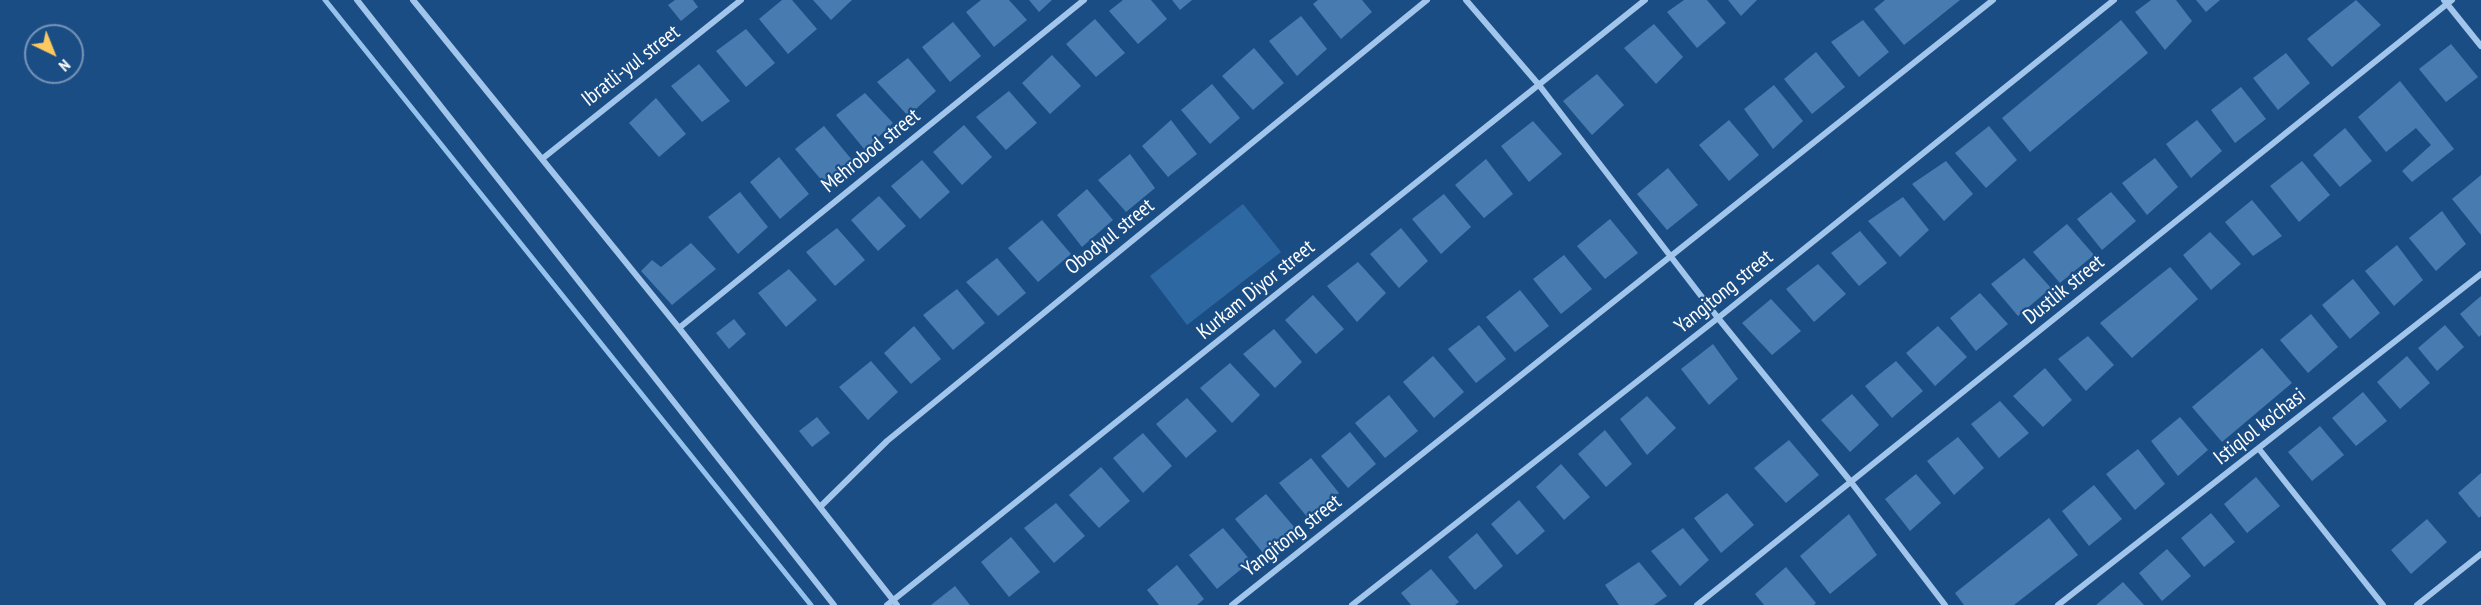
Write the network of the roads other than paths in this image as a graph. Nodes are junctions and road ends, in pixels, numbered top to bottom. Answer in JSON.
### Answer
{"nodes":[{"id":1,"x":357,"y":0,"type":"edge"},
{"id":2,"x":413,"y":0,"type":"edge"},
{"id":3,"x":741,"y":0,"type":"edge"},
{"id":4,"x":1084,"y":0,"type":"edge"},
{"id":5,"x":1427,"y":0,"type":"edge"},
{"id":6,"x":1466,"y":0,"type":"edge"},
{"id":7,"x":1645,"y":0,"type":"edge"},
{"id":8,"x":1993,"y":0,"type":"edge"},
{"id":9,"x":2114,"y":0,"type":"edge"},
{"id":10,"x":2448,"y":1,"type":"edge"},
{"id":11,"x":2481,"y":46,"type":"edge"},
{"id":12,"x":1539,"y":85,"type":"junction"},
{"id":13,"x":542,"y":159,"type":"junction"},
{"id":14,"x":1673,"y":257,"type":"junction"},
{"id":15,"x":2481,"y":274,"type":"edge"},
{"id":16,"x":1718,"y":318,"type":"junction"},
{"id":17,"x":679,"y":328,"type":"junction"},
{"id":18,"x":2259,"y":449,"type":"junction"},
{"id":19,"x":1851,"y":482,"type":"junction"},
{"id":20,"x":820,"y":507,"type":"junction"},
{"id":21,"x":2481,"y":554,"type":"edge"},
{"id":22,"x":895,"y":603,"type":"edge"},
{"id":23,"x":834,"y":605,"type":"edge"},
{"id":24,"x":887,"y":605,"type":"edge"},
{"id":25,"x":1232,"y":605,"type":"edge"},
{"id":26,"x":1352,"y":605,"type":"edge"},
{"id":27,"x":1697,"y":605,"type":"edge"},
{"id":28,"x":1945,"y":605,"type":"edge"},
{"id":29,"x":2058,"y":605,"type":"edge"},
{"id":30,"x":2383,"y":605,"type":"edge"},
{"id":31,"x":2417,"y":605,"type":"edge"}],
"edges":[{"from":1,"to":23,"type":"street"},
{"from":2,"to":13,"type":"street"},
{"from":3,"to":13,"type":"street","name":"Ibratli-yul street"},
{"from":4,"to":17,"type":"street","name":"Mehrobod street"},
{"from":5,"to":20,"type":"street","name":"Obodyul street"},
{"from":6,"to":12,"type":"street"},
{"from":7,"to":12,"type":"street","name":"Kurkam Diyor street"},
{"from":8,"to":14,"type":"street","name":"Yangitong street"},
{"from":9,"to":16,"type":"street","name":"Yangitong street"},
{"from":10,"to":11,"type":"street"},
{"from":10,"to":19,"type":"street","name":"Dustlik street"},
{"from":12,"to":14,"type":"street"},
{"from":12,"to":22,"type":"street","name":"Kurkam Diyor street"},
{"from":13,"to":17,"type":"street"},
{"from":14,"to":16,"type":"street"},
{"from":14,"to":25,"type":"street","name":"Yangitong street"},
{"from":15,"to":18,"type":"street","name":"Istiqlol ko'chasi"},
{"from":16,"to":19,"type":"street"},
{"from":16,"to":26,"type":"street","name":"Yangitong street"},
{"from":17,"to":20,"type":"street"},
{"from":18,"to":29,"type":"street","name":"Istiqlol ko'chasi"},
{"from":18,"to":30,"type":"street"},
{"from":19,"to":27,"type":"street","name":"Dustlik street"},
{"from":19,"to":28,"type":"street"},
{"from":20,"to":22,"type":"street"},
{"from":21,"to":31,"type":"street"},
{"from":22,"to":24,"type":"street","name":"Kurkam Diyor street"}]}
